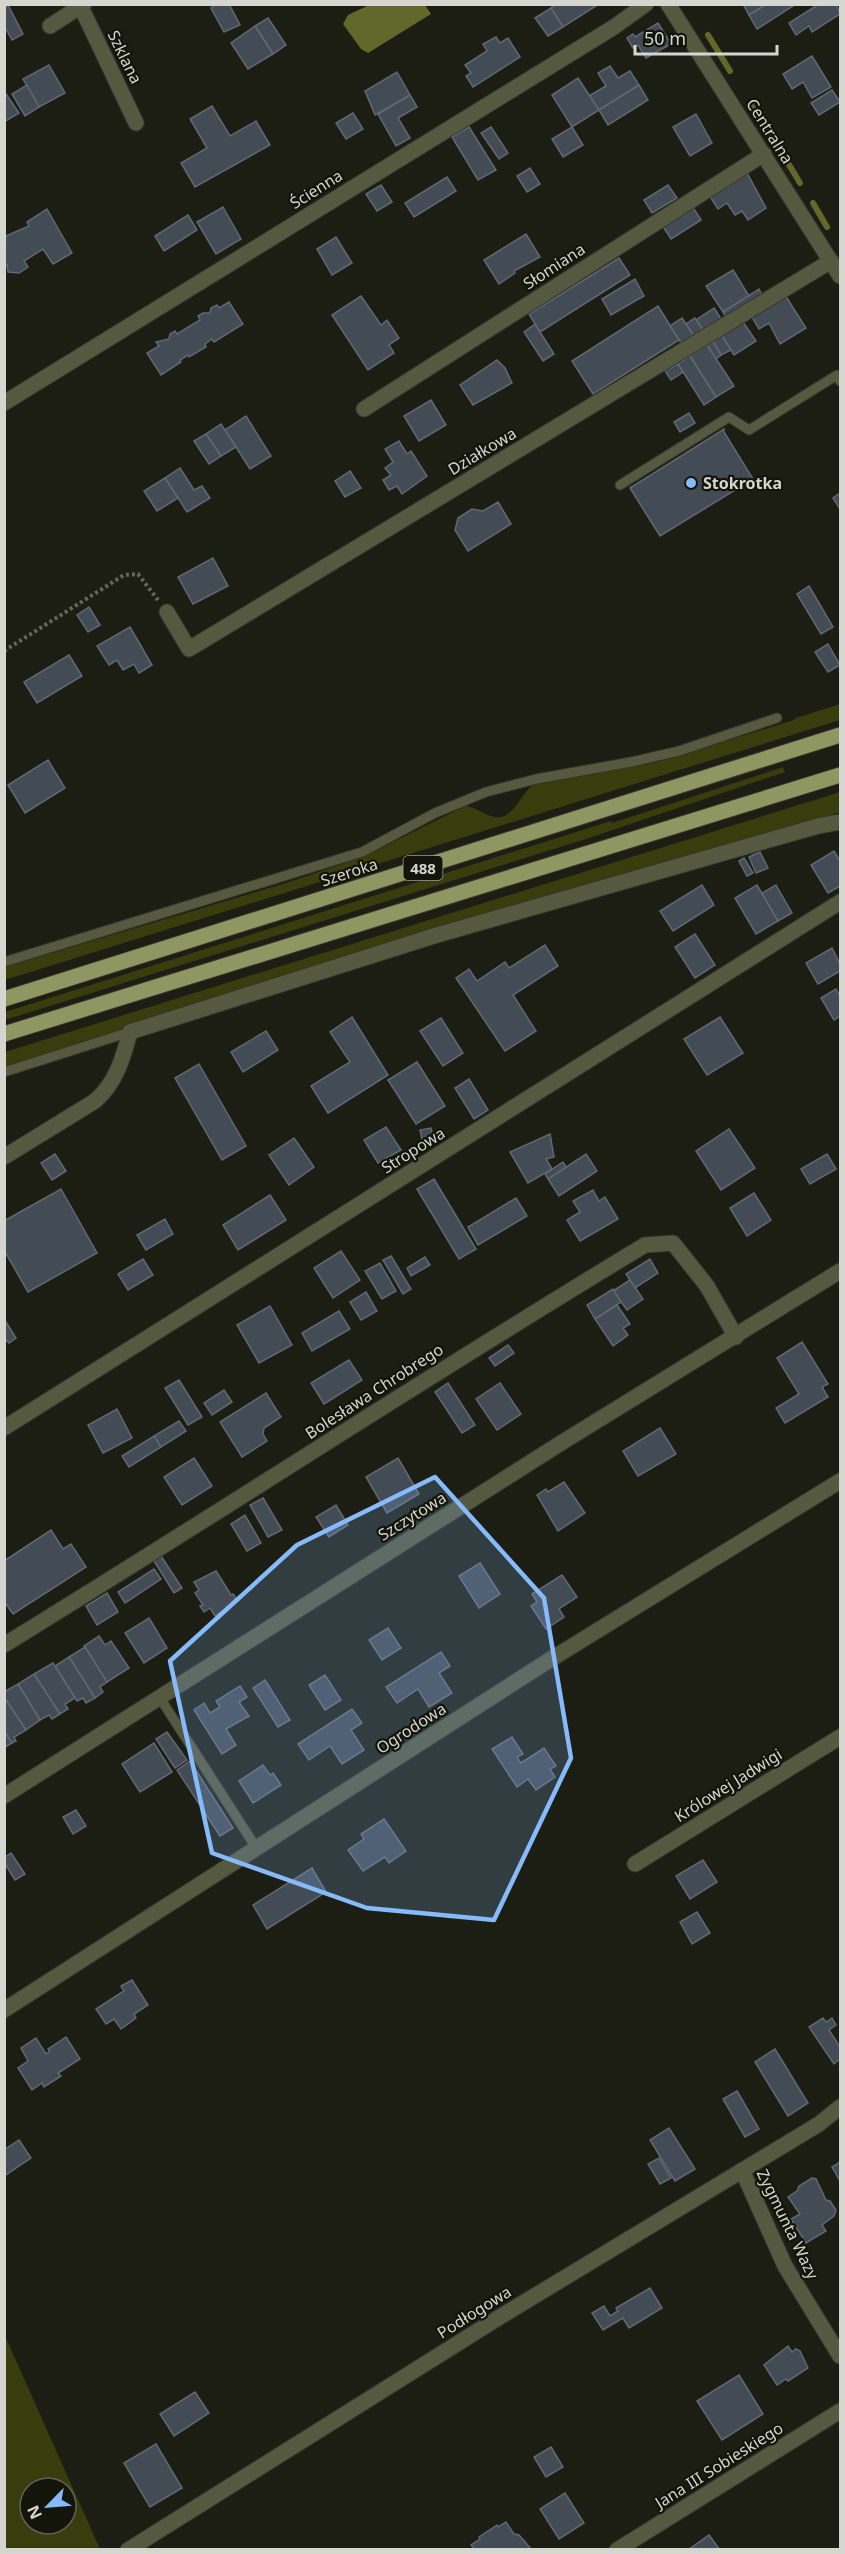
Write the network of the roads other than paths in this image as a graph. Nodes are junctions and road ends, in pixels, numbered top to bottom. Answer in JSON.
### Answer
{"nodes":[{"id":1,"x":646,"y":4,"type":"edge"},
{"id":2,"x":668,"y":4,"type":"edge"},
{"id":3,"x":82,"y":6,"type":"edge"},
{"id":4,"x":50,"y":26,"type":"dead end"},
{"id":5,"x":136,"y":123,"type":"dead end"},
{"id":6,"x":764,"y":154,"type":"junction"},
{"id":7,"x":831,"y":261,"type":"junction"},
{"id":8,"x":840,"y":276,"type":"edge"},
{"id":9,"x":840,"y":381,"type":"edge"},
{"id":10,"x":4,"y":403,"type":"edge"},
{"id":11,"x":364,"y":409,"type":"dead end"},
{"id":12,"x":620,"y":485,"type":"dead end"},
{"id":13,"x":166,"y":612,"type":"road end"},
{"id":14,"x":777,"y":718,"type":"dead end"},
{"id":15,"x":840,"y":735,"type":"edge"},
{"id":16,"x":840,"y":775,"type":"edge"},
{"id":17,"x":840,"y":822,"type":"edge"},
{"id":18,"x":840,"y":902,"type":"edge"},
{"id":19,"x":4,"y":962,"type":"edge"},
{"id":20,"x":4,"y":999,"type":"edge"},
{"id":21,"x":130,"y":1032,"type":"junction"},
{"id":22,"x":4,"y":1034,"type":"edge"},
{"id":23,"x":4,"y":1072,"type":"edge"},
{"id":24,"x":4,"y":1157,"type":"edge"},
{"id":25,"x":840,"y":1270,"type":"edge"},
{"id":26,"x":736,"y":1337,"type":"junction"},
{"id":27,"x":4,"y":1428,"type":"edge"},
{"id":28,"x":840,"y":1481,"type":"edge"},
{"id":29,"x":4,"y":1645,"type":"edge"},
{"id":30,"x":160,"y":1698,"type":"junction"},
{"id":31,"x":840,"y":1737,"type":"edge"},
{"id":32,"x":4,"y":1796,"type":"edge"},
{"id":33,"x":257,"y":1849,"type":"junction"},
{"id":34,"x":635,"y":1864,"type":"dead end"},
{"id":35,"x":4,"y":2010,"type":"edge"},
{"id":36,"x":840,"y":2107,"type":"edge"},
{"id":37,"x":742,"y":2170,"type":"junction"},
{"id":38,"x":840,"y":2356,"type":"edge"},
{"id":39,"x":840,"y":2411,"type":"edge"},
{"id":40,"x":128,"y":2550,"type":"edge"},
{"id":41,"x":617,"y":2550,"type":"edge"}],
"edges":[{"from":1,"to":10,"type":"street","name":"Ścienna"},
{"from":2,"to":6,"type":"street","name":"Centralna"},
{"from":3,"to":4,"type":"street"},
{"from":3,"to":5,"type":"street","name":"Szklana"},
{"from":6,"to":7,"type":"street","name":"Centralna"},
{"from":6,"to":11,"type":"street","name":"Słomiana"},
{"from":7,"to":8,"type":"street","name":"Centralna"},
{"from":7,"to":13,"type":"street","name":"Działkowa"},
{"from":9,"to":12,"type":"lane"},
{"from":14,"to":19,"type":"lane"},
{"from":15,"to":20,"type":"main road","name":"Szeroka","number":"488"},
{"from":16,"to":22,"type":"main road","number":"488"},
{"from":17,"to":21,"type":"street"},
{"from":18,"to":27,"type":"street","name":"Stropowa"},
{"from":21,"to":23,"type":"lane"},
{"from":21,"to":24,"type":"street"},
{"from":25,"to":26,"type":"street","name":"Szczytowa"},
{"from":26,"to":29,"type":"street","name":"Bolesława Chrobrego"},
{"from":26,"to":30,"type":"street","name":"Szczytowa"},
{"from":28,"to":33,"type":"street","name":"Ogrodowa"},
{"from":30,"to":32,"type":"street","name":"Szczytowa"},
{"from":30,"to":33,"type":"lane"},
{"from":31,"to":34,"type":"street","name":"Królowej Jadwigi"},
{"from":33,"to":35,"type":"street","name":"Ogrodowa"},
{"from":36,"to":37,"type":"street","name":"Podłogowa"},
{"from":37,"to":38,"type":"street","name":"Zygmunta Wazy"},
{"from":37,"to":40,"type":"street","name":"Podłogowa"},
{"from":39,"to":41,"type":"street","name":"Jana III Sobieskiego"}]}
